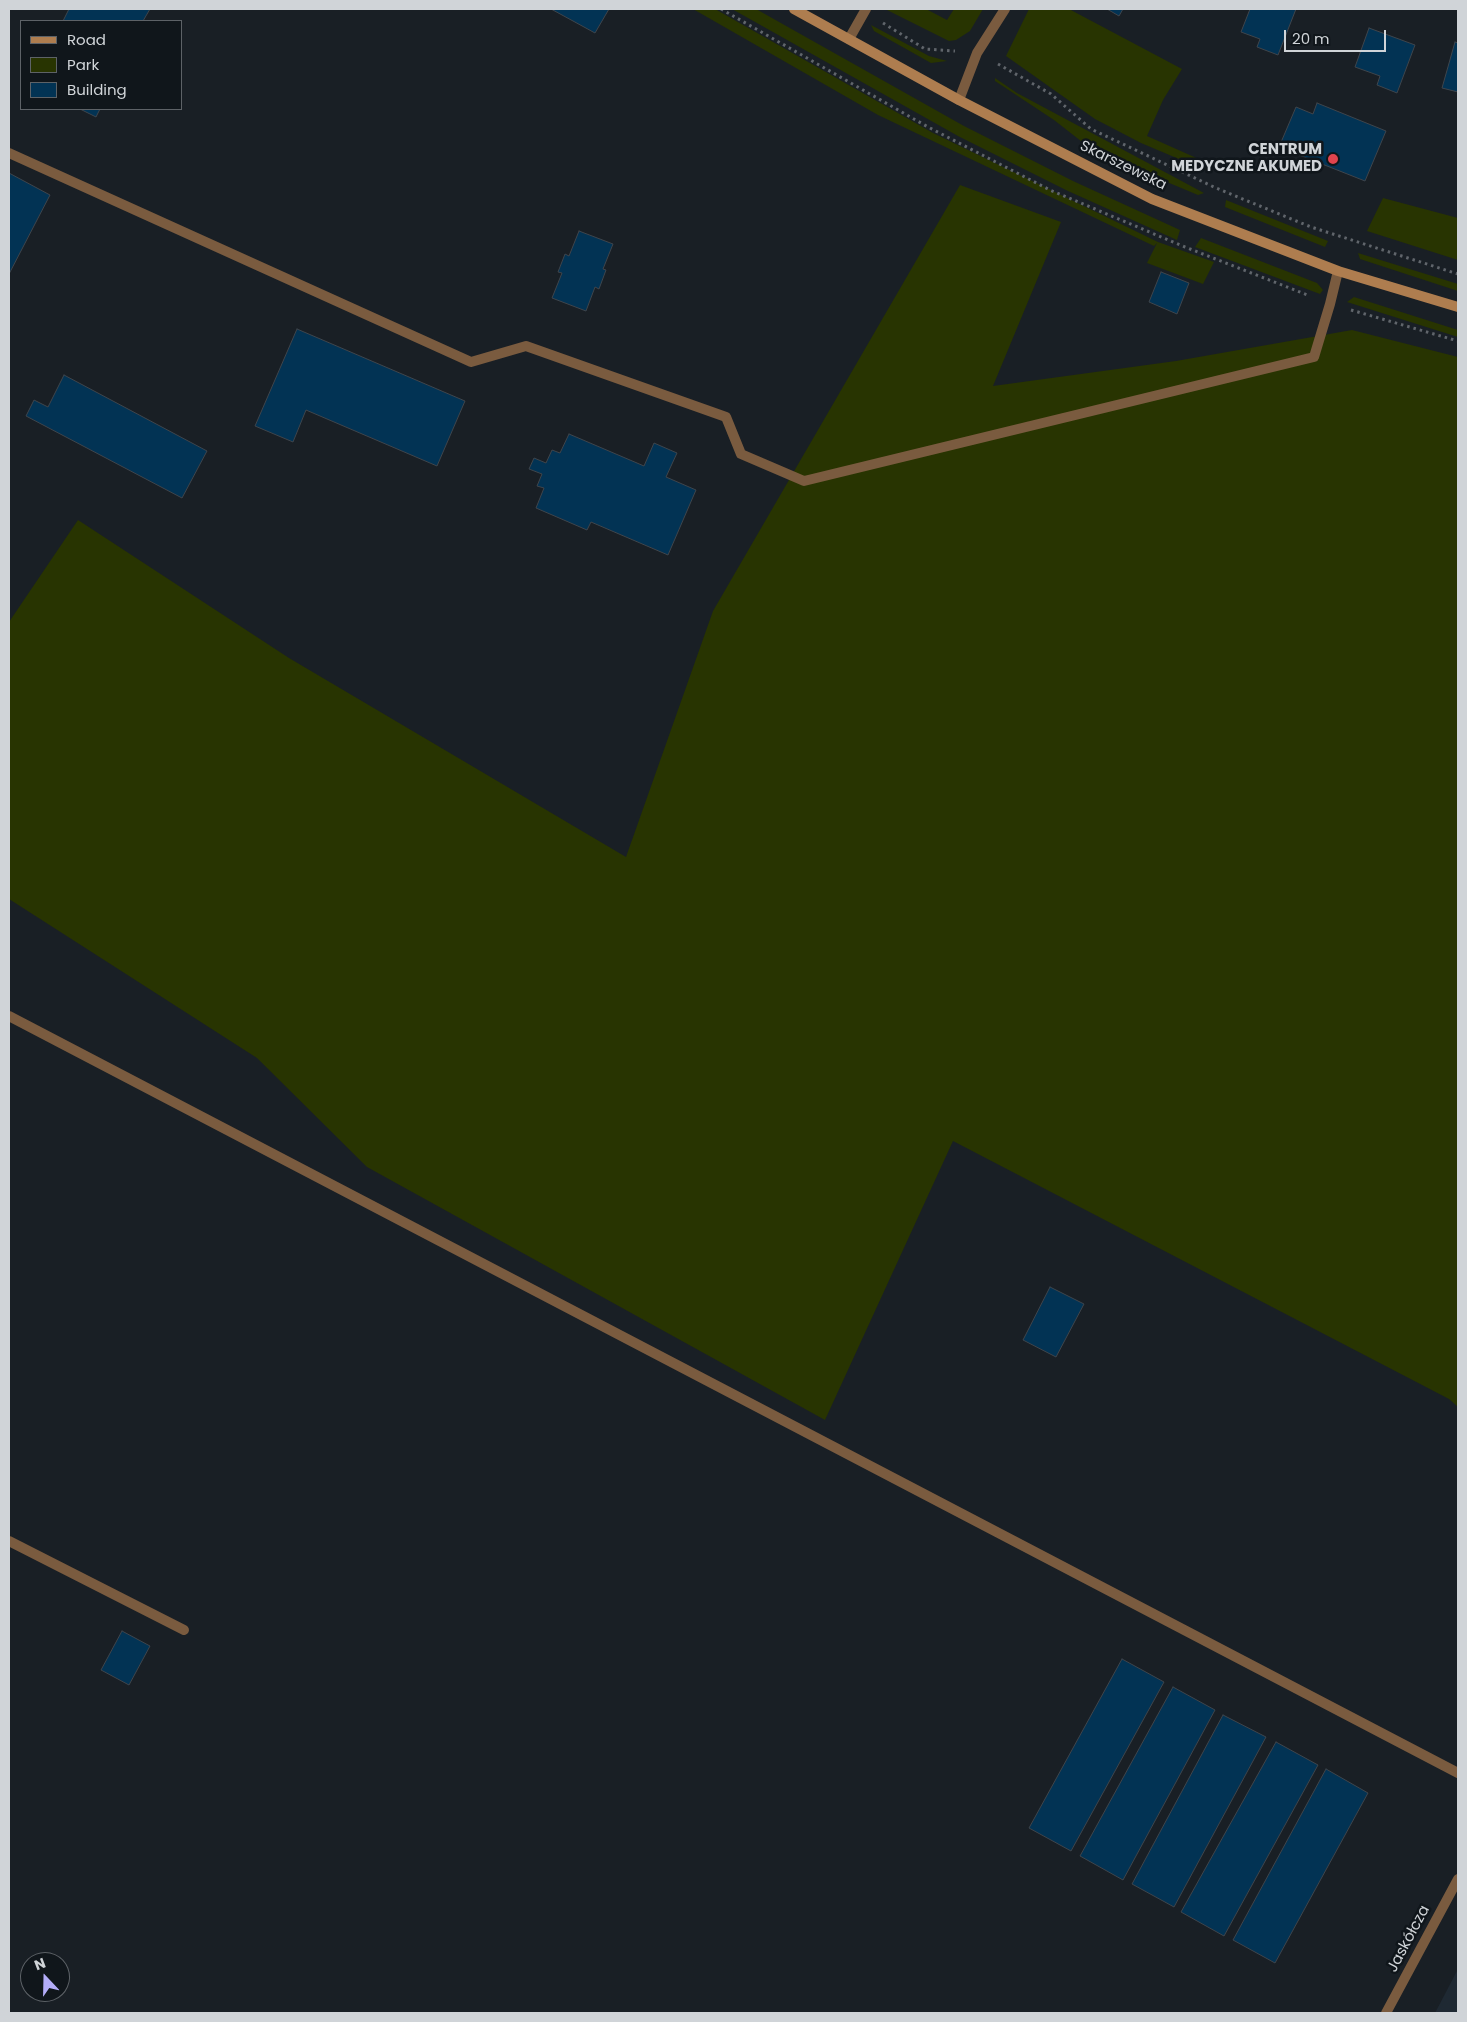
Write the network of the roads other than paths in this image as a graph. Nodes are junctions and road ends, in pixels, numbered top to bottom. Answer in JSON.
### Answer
{"nodes":[{"id":1,"x":794,"y":9,"type":"edge"},
{"id":2,"x":1005,"y":9,"type":"edge"},
{"id":3,"x":866,"y":11,"type":"edge"},
{"id":4,"x":806,"y":12,"type":"edge"},
{"id":5,"x":849,"y":39,"type":"junction"},
{"id":6,"x":959,"y":100,"type":"junction"},
{"id":7,"x":9,"y":153,"type":"edge"},
{"id":8,"x":1338,"y":271,"type":"junction"},
{"id":9,"x":1458,"y":307,"type":"edge"},
{"id":10,"x":9,"y":1016,"type":"edge"},
{"id":11,"x":9,"y":1541,"type":"edge"},
{"id":12,"x":184,"y":1630,"type":"dead end"},
{"id":13,"x":1458,"y":1773,"type":"edge"},
{"id":14,"x":1458,"y":1878,"type":"edge"},
{"id":15,"x":1386,"y":2013,"type":"edge"}],
"edges":[{"from":1,"to":4,"type":"main road","name":"Skarszewska"},
{"from":2,"to":6,"type":"street"},
{"from":3,"to":5,"type":"street"},
{"from":4,"to":5,"type":"main road","name":"Skarszewska"},
{"from":5,"to":6,"type":"main road","name":"Skarszewska"},
{"from":6,"to":8,"type":"main road","name":"Skarszewska"},
{"from":7,"to":8,"type":"street"},
{"from":8,"to":9,"type":"main road","name":"Skarszewska"},
{"from":10,"to":13,"type":"street"},
{"from":11,"to":12,"type":"street"},
{"from":14,"to":15,"type":"street","name":"Jaskółcza"}]}
